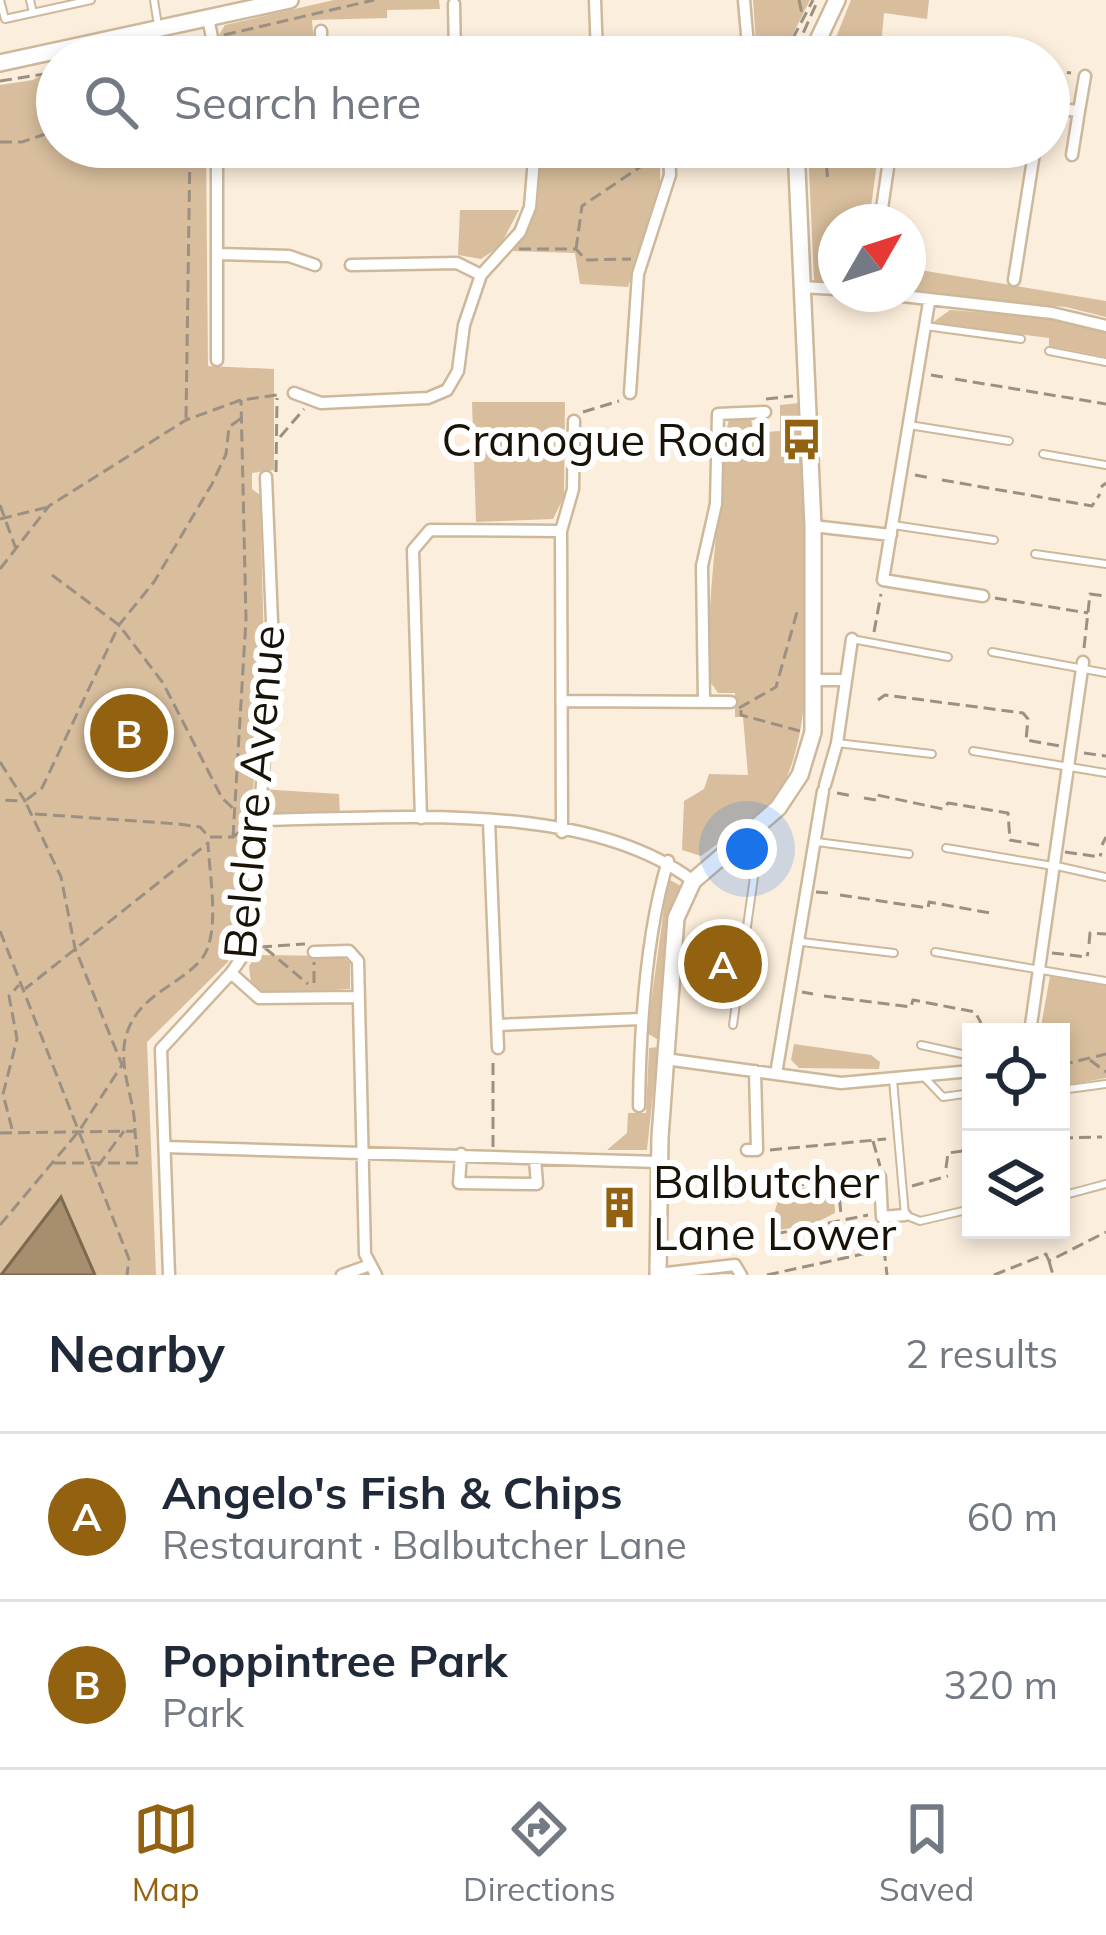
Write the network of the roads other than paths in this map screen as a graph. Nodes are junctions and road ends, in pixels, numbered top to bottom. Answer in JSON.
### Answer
{"nodes":[{"id":1,"x":0,"y":0,"type":"edge"},
{"id":2,"x":31,"y":0,"type":"edge"},
{"id":3,"x":92,"y":0,"type":"edge"},
{"id":4,"x":154,"y":0,"type":"edge"},
{"id":5,"x":290,"y":0,"type":"edge"},
{"id":6,"x":596,"y":0,"type":"edge"},
{"id":7,"x":744,"y":0,"type":"edge"},
{"id":8,"x":837,"y":0,"type":"edge"},
{"id":9,"x":64,"y":3,"type":"edge"},
{"id":10,"x":454,"y":4,"type":"dead end"},
{"id":11,"x":33,"y":13,"type":"junction"},
{"id":12,"x":208,"y":18,"type":"junction"},
{"id":13,"x":159,"y":30,"type":"junction"},
{"id":14,"x":321,"y":31,"type":"dead end"},
{"id":15,"x":130,"y":36,"type":"edge"},
{"id":16,"x":217,"y":36,"type":"edge"},
{"id":17,"x":321,"y":36,"type":"edge"},
{"id":18,"x":455,"y":36,"type":"edge"},
{"id":19,"x":597,"y":36,"type":"edge"},
{"id":20,"x":747,"y":36,"type":"edge"},
{"id":21,"x":820,"y":36,"type":"edge"},
{"id":22,"x":36,"y":56,"type":"edge"},
{"id":23,"x":0,"y":63,"type":"edge"},
{"id":24,"x":1085,"y":76,"type":"road end"},
{"id":25,"x":1070,"y":110,"type":"edge"},
{"id":26,"x":1079,"y":111,"type":"junction"},
{"id":27,"x":1072,"y":155,"type":"dead end"},
{"id":28,"x":217,"y":168,"type":"edge"},
{"id":29,"x":533,"y":168,"type":"edge"},
{"id":30,"x":670,"y":168,"type":"edge"},
{"id":31,"x":797,"y":168,"type":"edge"},
{"id":32,"x":888,"y":168,"type":"edge"},
{"id":33,"x":1032,"y":168,"type":"edge"},
{"id":34,"x":883,"y":204,"type":"edge"},
{"id":35,"x":218,"y":254,"type":"junction"},
{"id":36,"x":315,"y":265,"type":"dead end"},
{"id":37,"x":351,"y":265,"type":"dead end"},
{"id":38,"x":481,"y":275,"type":"junction"},
{"id":39,"x":1014,"y":280,"type":"dead end"},
{"id":40,"x":802,"y":287,"type":"junction"},
{"id":41,"x":818,"y":288,"type":"edge"},
{"id":42,"x":928,"y":302,"type":"joint"},
{"id":43,"x":925,"y":326,"type":"junction"},
{"id":44,"x":1106,"y":326,"type":"edge"},
{"id":45,"x":1021,"y":339,"type":"dead end"},
{"id":46,"x":1048,"y":351,"type":"dead end"},
{"id":47,"x":217,"y":360,"type":"dead end"},
{"id":48,"x":1106,"y":362,"type":"edge"},
{"id":49,"x":294,"y":393,"type":"road end"},
{"id":50,"x":630,"y":393,"type":"road end"},
{"id":51,"x":765,"y":412,"type":"road end"},
{"id":52,"x":574,"y":421,"type":"road end"},
{"id":53,"x":909,"y":425,"type":"junction"},
{"id":54,"x":1009,"y":441,"type":"dead end"},
{"id":55,"x":1043,"y":454,"type":"dead end"},
{"id":56,"x":1106,"y":465,"type":"edge"},
{"id":57,"x":266,"y":477,"type":"road end"},
{"id":58,"x":813,"y":526,"type":"junction"},
{"id":59,"x":892,"y":530,"type":"junction"},
{"id":60,"x":561,"y":531,"type":"junction"},
{"id":61,"x":994,"y":540,"type":"dead end"},
{"id":62,"x":1035,"y":554,"type":"dead end"},
{"id":63,"x":1106,"y":564,"type":"edge"},
{"id":64,"x":983,"y":596,"type":"road end"},
{"id":65,"x":287,"y":617,"type":"dead end"},
{"id":66,"x":272,"y":619,"type":"junction"},
{"id":67,"x":852,"y":639,"type":"joint"},
{"id":68,"x":992,"y":652,"type":"dead end"},
{"id":69,"x":948,"y":657,"type":"dead end"},
{"id":70,"x":1082,"y":665,"type":"junction"},
{"id":71,"x":1106,"y":673,"type":"edge"},
{"id":72,"x":816,"y":680,"type":"junction"},
{"id":73,"x":846,"y":680,"type":"junction"},
{"id":74,"x":564,"y":701,"type":"junction"},
{"id":75,"x":704,"y":701,"type":"junction"},
{"id":76,"x":736,"y":706,"type":"road end"},
{"id":77,"x":837,"y":743,"type":"junction"},
{"id":78,"x":973,"y":751,"type":"dead end"},
{"id":79,"x":932,"y":754,"type":"dead end"},
{"id":80,"x":1067,"y":767,"type":"junction"},
{"id":81,"x":1106,"y":773,"type":"edge"},
{"id":82,"x":421,"y":818,"type":"junction"},
{"id":83,"x":256,"y":820,"type":"junction"},
{"id":84,"x":489,"y":821,"type":"junction"},
{"id":85,"x":562,"y":832,"type":"junction"},
{"id":86,"x":740,"y":838,"type":"junction"},
{"id":87,"x":812,"y":842,"type":"junction"},
{"id":88,"x":946,"y":848,"type":"dead end"},
{"id":89,"x":909,"y":854,"type":"dead end"},
{"id":90,"x":668,"y":861,"type":"junction"},
{"id":91,"x":1053,"y":865,"type":"junction"},
{"id":92,"x":1106,"y":877,"type":"edge"},
{"id":93,"x":693,"y":881,"type":"junction"},
{"id":94,"x":802,"y":941,"type":"junction"},
{"id":95,"x":314,"y":952,"type":"road end"},
{"id":96,"x":934,"y":952,"type":"dead end"},
{"id":97,"x":894,"y":953,"type":"dead end"},
{"id":98,"x":1040,"y":972,"type":"junction"},
{"id":99,"x":231,"y":973,"type":"junction"},
{"id":100,"x":1106,"y":981,"type":"edge"},
{"id":101,"x":358,"y":997,"type":"junction"},
{"id":102,"x":640,"y":1019,"type":"junction"},
{"id":103,"x":1032,"y":1023,"type":"edge"},
{"id":104,"x":733,"y":1024,"type":"dead end"},
{"id":105,"x":499,"y":1025,"type":"junction"},
{"id":106,"x":921,"y":1045,"type":"dead end"},
{"id":107,"x":498,"y":1048,"type":"road end"},
{"id":108,"x":962,"y":1054,"type":"edge"},
{"id":109,"x":664,"y":1059,"type":"junction"},
{"id":110,"x":755,"y":1071,"type":"junction"},
{"id":111,"x":962,"y":1072,"type":"edge"},
{"id":112,"x":776,"y":1074,"type":"junction"},
{"id":113,"x":924,"y":1078,"type":"junction"},
{"id":114,"x":893,"y":1080,"type":"junction"},
{"id":115,"x":1106,"y":1084,"type":"edge"},
{"id":116,"x":1070,"y":1089,"type":"edge"},
{"id":117,"x":962,"y":1094,"type":"edge"},
{"id":118,"x":639,"y":1106,"type":"dead end"},
{"id":119,"x":165,"y":1147,"type":"junction"},
{"id":120,"x":360,"y":1150,"type":"junction"},
{"id":121,"x":752,"y":1150,"type":"road end"},
{"id":122,"x":461,"y":1154,"type":"junction"},
{"id":123,"x":535,"y":1159,"type":"junction"},
{"id":124,"x":659,"y":1162,"type":"junction"},
{"id":125,"x":880,"y":1177,"type":"road end"},
{"id":126,"x":1106,"y":1184,"type":"edge"},
{"id":127,"x":1070,"y":1194,"type":"edge"},
{"id":128,"x":962,"y":1211,"type":"edge"},
{"id":129,"x":905,"y":1216,"type":"junction"},
{"id":130,"x":373,"y":1270,"type":"edge"},
{"id":131,"x":658,"y":1274,"type":"edge"},
{"id":132,"x":169,"y":1275,"type":"edge"},
{"id":133,"x":342,"y":1275,"type":"edge"},
{"id":134,"x":741,"y":1275,"type":"edge"}],
"edges":[{"from":1,"to":11,"type":"lane"},
{"from":2,"to":11,"type":"lane"},
{"from":3,"to":9,"type":"lane"},
{"from":4,"to":13,"type":"lane"},
{"from":5,"to":12,"type":"street"},
{"from":6,"to":19,"type":"street"},
{"from":7,"to":20,"type":"street"},
{"from":8,"to":21,"type":"street"},
{"from":9,"to":11,"type":"lane"},
{"from":10,"to":18,"type":"street"},
{"from":12,"to":13,"type":"street"},
{"from":12,"to":16,"type":"street"},
{"from":13,"to":15,"type":"street"},
{"from":14,"to":17,"type":"street"},
{"from":22,"to":23,"type":"street"},
{"from":24,"to":26,"type":"street"},
{"from":25,"to":26,"type":"street"},
{"from":26,"to":27,"type":"street"},
{"from":28,"to":35,"type":"street"},
{"from":29,"to":38,"type":"street"},
{"from":30,"to":50,"type":"street"},
{"from":31,"to":40,"type":"street"},
{"from":32,"to":34,"type":"street"},
{"from":33,"to":39,"type":"street"},
{"from":35,"to":36,"type":"street"},
{"from":35,"to":47,"type":"street"},
{"from":37,"to":38,"type":"street"},
{"from":38,"to":49,"type":"street"},
{"from":40,"to":41,"type":"street"},
{"from":40,"to":58,"type":"street"},
{"from":42,"to":43,"type":"street"},
{"from":42,"to":44,"type":"street"},
{"from":43,"to":45,"type":"lane"},
{"from":43,"to":53,"type":"street"},
{"from":46,"to":48,"type":"lane"},
{"from":51,"to":75,"type":"street"},
{"from":52,"to":60,"type":"street"},
{"from":53,"to":54,"type":"lane"},
{"from":53,"to":59,"type":"street"},
{"from":55,"to":56,"type":"lane"},
{"from":57,"to":66,"type":"street","name":"Belclare Avenue"},
{"from":58,"to":59,"type":"street"},
{"from":58,"to":72,"type":"street"},
{"from":59,"to":61,"type":"lane"},
{"from":59,"to":64,"type":"street"},
{"from":60,"to":74,"type":"street"},
{"from":60,"to":82,"type":"street"},
{"from":62,"to":63,"type":"lane"},
{"from":65,"to":66,"type":"street"},
{"from":66,"to":83,"type":"street","name":"Belclare Avenue"},
{"from":67,"to":69,"type":"lane"},
{"from":67,"to":73,"type":"street"},
{"from":68,"to":70,"type":"lane"},
{"from":70,"to":71,"type":"lane"},
{"from":70,"to":80,"type":"street"},
{"from":72,"to":73,"type":"street"},
{"from":72,"to":86,"type":"street"},
{"from":73,"to":77,"type":"street"},
{"from":74,"to":75,"type":"street"},
{"from":74,"to":85,"type":"street"},
{"from":75,"to":76,"type":"street"},
{"from":77,"to":79,"type":"lane"},
{"from":77,"to":87,"type":"street"},
{"from":78,"to":80,"type":"lane"},
{"from":80,"to":81,"type":"lane"},
{"from":80,"to":91,"type":"street"},
{"from":82,"to":83,"type":"street"},
{"from":82,"to":84,"type":"street"},
{"from":83,"to":99,"type":"street","name":"Belclare Avenue"},
{"from":84,"to":85,"type":"street"},
{"from":84,"to":105,"type":"street"},
{"from":85,"to":90,"type":"street"},
{"from":86,"to":93,"type":"street"},
{"from":86,"to":104,"type":"lane"},
{"from":87,"to":89,"type":"lane"},
{"from":87,"to":94,"type":"street"},
{"from":88,"to":91,"type":"lane"},
{"from":90,"to":93,"type":"street"},
{"from":90,"to":102,"type":"street"},
{"from":91,"to":92,"type":"lane"},
{"from":91,"to":98,"type":"street"},
{"from":93,"to":109,"type":"street"},
{"from":94,"to":97,"type":"lane"},
{"from":94,"to":112,"type":"street"},
{"from":95,"to":101,"type":"street","name":"Belclare Avenue"},
{"from":96,"to":98,"type":"lane"},
{"from":98,"to":100,"type":"lane"},
{"from":98,"to":103,"type":"street"},
{"from":99,"to":101,"type":"street","name":"Belclare Avenue"},
{"from":99,"to":119,"type":"street"},
{"from":101,"to":120,"type":"street","name":"Belclare Avenue"},
{"from":102,"to":105,"type":"street"},
{"from":102,"to":118,"type":"street"},
{"from":105,"to":107,"type":"street"},
{"from":106,"to":108,"type":"lane"},
{"from":109,"to":110,"type":"street"},
{"from":109,"to":124,"type":"street"},
{"from":110,"to":112,"type":"street"},
{"from":110,"to":121,"type":"street"},
{"from":111,"to":113,"type":"street"},
{"from":112,"to":114,"type":"street"},
{"from":113,"to":114,"type":"street"},
{"from":113,"to":117,"type":"lane"},
{"from":114,"to":129,"type":"lane"},
{"from":115,"to":116,"type":"lane"},
{"from":119,"to":120,"type":"street"},
{"from":119,"to":132,"type":"street"},
{"from":120,"to":122,"type":"street"},
{"from":120,"to":130,"type":"street","name":"Belclare Avenue"},
{"from":122,"to":123,"type":"street"},
{"from":122,"to":123,"type":"street"},
{"from":123,"to":124,"type":"street"},
{"from":124,"to":131,"type":"street"},
{"from":125,"to":129,"type":"street"},
{"from":126,"to":127,"type":"lane"},
{"from":128,"to":129,"type":"lane"},
{"from":130,"to":133,"type":"street"},
{"from":131,"to":134,"type":"street"}]}
